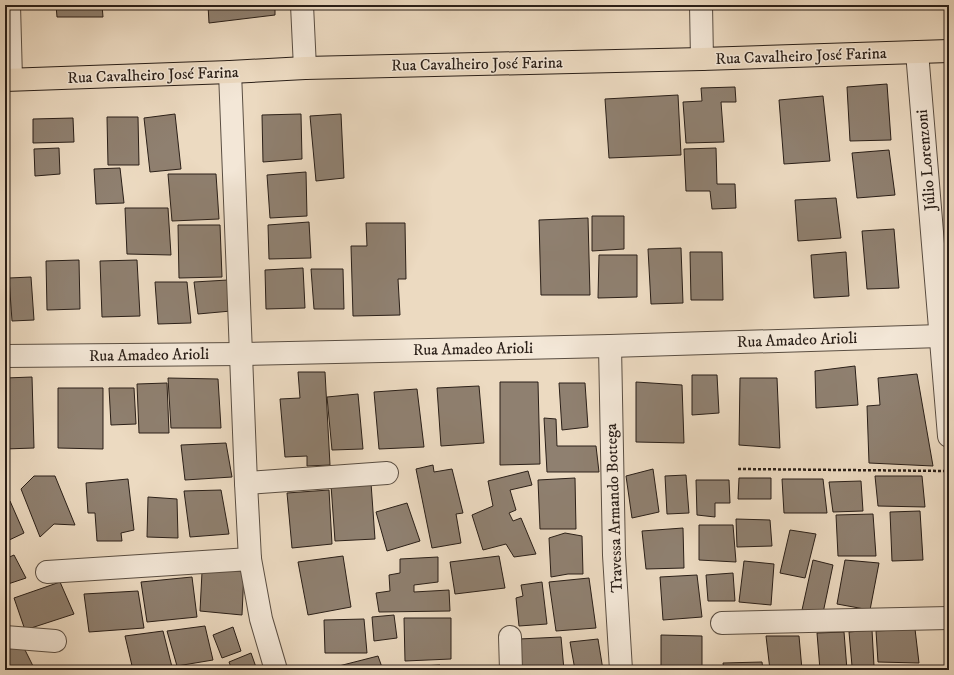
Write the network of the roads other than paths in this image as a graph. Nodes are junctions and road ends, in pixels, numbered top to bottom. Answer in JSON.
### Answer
{"nodes":[{"id":1,"x":8,"y":5,"type":"edge"},
{"id":2,"x":302,"y":5,"type":"edge"},
{"id":3,"x":702,"y":5,"type":"edge"},
{"id":4,"x":949,"y":50,"type":"edge"},
{"id":5,"x":917,"y":52,"type":"junction"},
{"id":6,"x":702,"y":59,"type":"junction"},
{"id":7,"x":304,"y":68,"type":"junction"},
{"id":8,"x":230,"y":72,"type":"junction"},
{"id":9,"x":8,"y":80,"type":"edge"},
{"id":10,"x":941,"y":336,"type":"junction"},
{"id":11,"x":610,"y":346,"type":"junction"},
{"id":12,"x":241,"y":354,"type":"junction"},
{"id":13,"x":5,"y":356,"type":"edge"},
{"id":14,"x":949,"y":436,"type":"edge"},
{"id":15,"x":387,"y":473,"type":"dead end"},
{"id":16,"x":246,"y":483,"type":"junction"},
{"id":17,"x":250,"y":559,"type":"junction"},
{"id":18,"x":47,"y":572,"type":"dead end"},
{"id":19,"x":949,"y":618,"type":"edge"},
{"id":20,"x":722,"y":623,"type":"dead end"},
{"id":21,"x":5,"y":637,"type":"edge"},
{"id":22,"x":510,"y":637,"type":"dead end"},
{"id":23,"x":55,"y":641,"type":"dead end"},
{"id":24,"x":276,"y":670,"type":"edge"},
{"id":25,"x":511,"y":670,"type":"edge"},
{"id":26,"x":620,"y":670,"type":"edge"}],
"edges":[{"from":1,"to":9,"type":"street"},
{"from":2,"to":7,"type":"street"},
{"from":3,"to":6,"type":"street"},
{"from":4,"to":5,"type":"main road","name":"Rua Cavalheiro José Farina"},
{"from":5,"to":6,"type":"main road","name":"Rua Cavalheiro José Farina"},
{"from":5,"to":10,"type":"street","name":"Júlio Lorenzoni"},
{"from":6,"to":7,"type":"main road","name":"Rua Cavalheiro José Farina"},
{"from":7,"to":8,"type":"main road","name":"Rua Cavalheiro José Farina"},
{"from":8,"to":9,"type":"main road","name":"Rua Cavalheiro José Farina"},
{"from":8,"to":12,"type":"street"},
{"from":10,"to":11,"type":"street","name":"Rua Amadeo Arioli"},
{"from":10,"to":14,"type":"street","name":"Júlio Lorenzoni"},
{"from":11,"to":12,"type":"street","name":"Rua Amadeo Arioli"},
{"from":11,"to":26,"type":"street","name":"Travessa Armando Bottega"},
{"from":12,"to":13,"type":"street","name":"Rua Amadeo Arioli"},
{"from":12,"to":16,"type":"street"},
{"from":15,"to":16,"type":"street"},
{"from":16,"to":17,"type":"street"},
{"from":17,"to":18,"type":"street"},
{"from":17,"to":24,"type":"street"},
{"from":19,"to":20,"type":"street"},
{"from":21,"to":23,"type":"street"},
{"from":22,"to":25,"type":"street"}]}
